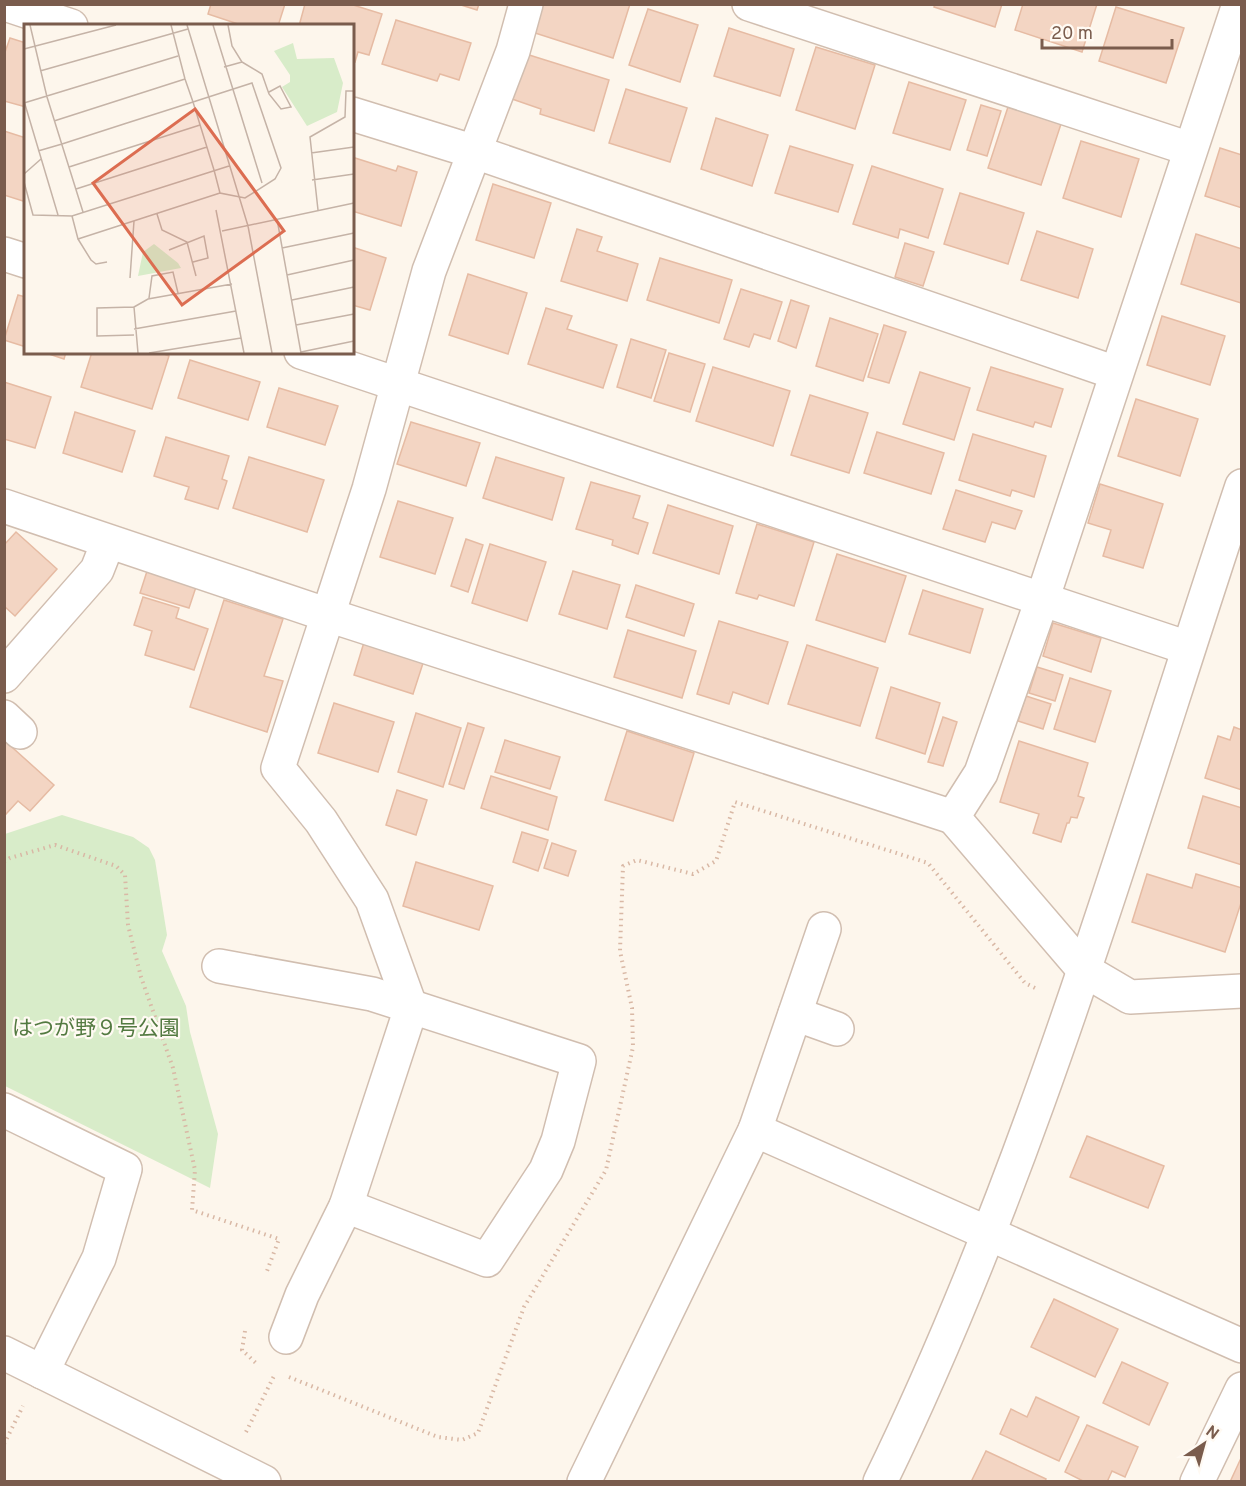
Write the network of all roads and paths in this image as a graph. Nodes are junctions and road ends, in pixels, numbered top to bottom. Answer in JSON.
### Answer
{"nodes":[{"id":1,"x":5,"y":4,"type":"edge"},
{"id":2,"x":526,"y":4,"type":"edge"},
{"id":3,"x":749,"y":4,"type":"edge"},
{"id":4,"x":1239,"y":4,"type":"edge"},
{"id":5,"x":65,"y":24,"type":"edge"},
{"id":6,"x":354,"y":115,"type":"edge"},
{"id":7,"x":1190,"y":149,"type":"junction"},
{"id":8,"x":475,"y":153,"type":"junction"},
{"id":9,"x":4,"y":254,"type":"edge"},
{"id":10,"x":24,"y":260,"type":"edge"},
{"id":11,"x":307,"y":354,"type":"edge"},
{"id":12,"x":1116,"y":372,"type":"junction"},
{"id":13,"x":396,"y":384,"type":"junction"},
{"id":14,"x":1242,"y":486,"type":"edge"},
{"id":15,"x":4,"y":506,"type":"edge"},
{"id":16,"x":108,"y":542,"type":"junction"},
{"id":17,"x":1043,"y":597,"type":"junction"},
{"id":18,"x":328,"y":615,"type":"junction"},
{"id":19,"x":1188,"y":648,"type":"junction"},
{"id":20,"x":4,"y":676,"type":"edge"},
{"id":21,"x":954,"y":817,"type":"junction"},
{"id":22,"x":4,"y":862,"type":"edge"},
{"id":23,"x":824,"y":929,"type":"dead end"},
{"id":24,"x":219,"y":966,"type":"dead end"},
{"id":25,"x":1084,"y":970,"type":"junction"},
{"id":26,"x":1041,"y":990,"type":"dead end"},
{"id":27,"x":1242,"y":991,"type":"edge"},
{"id":28,"x":411,"y":1008,"type":"junction"},
{"id":29,"x":795,"y":1014,"type":"junction"},
{"id":30,"x":837,"y":1029,"type":"dead end"},
{"id":31,"x":4,"y":1110,"type":"edge"},
{"id":32,"x":755,"y":1130,"type":"junction"},
{"id":33,"x":346,"y":1206,"type":"junction"},
{"id":34,"x":989,"y":1235,"type":"junction"},
{"id":35,"x":267,"y":1272,"type":"dead end"},
{"id":36,"x":247,"y":1328,"type":"dead end"},
{"id":37,"x":286,"y":1337,"type":"dead end"},
{"id":38,"x":1242,"y":1346,"type":"edge"},
{"id":39,"x":4,"y":1353,"type":"edge"},
{"id":40,"x":260,"y":1366,"type":"dead end"},
{"id":41,"x":268,"y":1369,"type":"dead end"},
{"id":42,"x":42,"y":1372,"type":"junction"},
{"id":43,"x":276,"y":1372,"type":"junction"},
{"id":44,"x":1242,"y":1389,"type":"edge"},
{"id":45,"x":261,"y":1402,"type":"dead end"},
{"id":46,"x":264,"y":1482,"type":"edge"},
{"id":47,"x":584,"y":1482,"type":"edge"},
{"id":48,"x":880,"y":1482,"type":"edge"},
{"id":49,"x":1197,"y":1482,"type":"edge"}],
"edges":[{"from":1,"to":5,"type":"street"},
{"from":2,"to":8,"type":"street"},
{"from":3,"to":7,"type":"street"},
{"from":4,"to":7,"type":"street"},
{"from":6,"to":8,"type":"street"},
{"from":7,"to":12,"type":"street"},
{"from":8,"to":12,"type":"street"},
{"from":8,"to":13,"type":"street"},
{"from":9,"to":10,"type":"street"},
{"from":11,"to":13,"type":"street"},
{"from":12,"to":17,"type":"street"},
{"from":13,"to":17,"type":"street"},
{"from":13,"to":18,"type":"street"},
{"from":14,"to":19,"type":"street"},
{"from":15,"to":16,"type":"street"},
{"from":16,"to":18,"type":"street"},
{"from":16,"to":20,"type":"street"},
{"from":17,"to":19,"type":"street"},
{"from":17,"to":21,"type":"street"},
{"from":18,"to":21,"type":"street"},
{"from":18,"to":28,"type":"street"},
{"from":19,"to":25,"type":"street"},
{"from":21,"to":25,"type":"street"},
{"from":22,"to":35,"type":"path"},
{"from":23,"to":29,"type":"street"},
{"from":24,"to":28,"type":"street"},
{"from":25,"to":27,"type":"street"},
{"from":25,"to":34,"type":"street"},
{"from":26,"to":43,"type":"path"},
{"from":28,"to":33,"type":"street"},
{"from":28,"to":33,"type":"street"},
{"from":29,"to":30,"type":"street"},
{"from":29,"to":32,"type":"street"},
{"from":31,"to":42,"type":"street"},
{"from":32,"to":34,"type":"street"},
{"from":32,"to":47,"type":"street"},
{"from":33,"to":37,"type":"street"},
{"from":34,"to":38,"type":"street"},
{"from":34,"to":48,"type":"street"},
{"from":36,"to":40,"type":"path"},
{"from":39,"to":42,"type":"street"},
{"from":41,"to":43,"type":"path"},
{"from":42,"to":46,"type":"street"},
{"from":43,"to":45,"type":"path"},
{"from":44,"to":49,"type":"street"}]}
